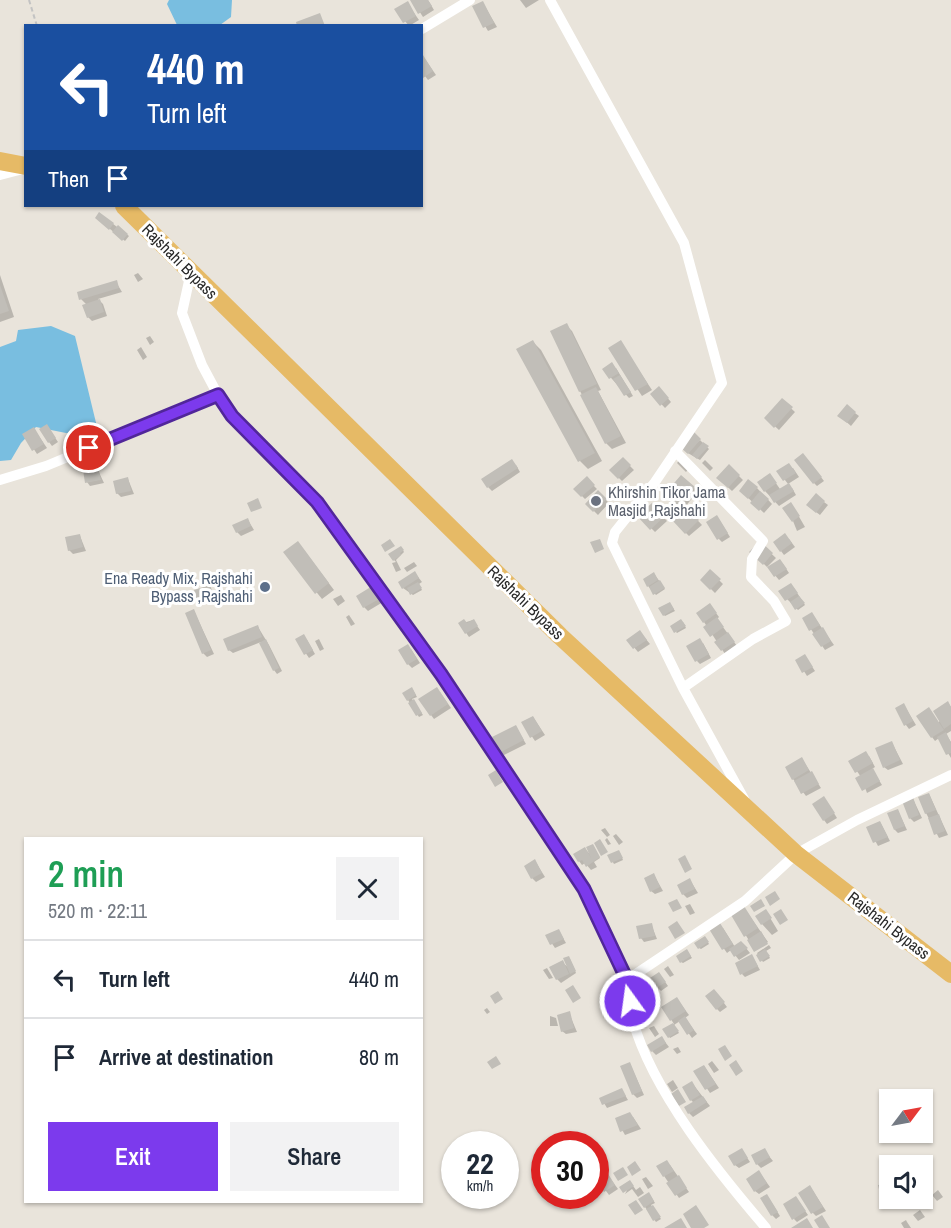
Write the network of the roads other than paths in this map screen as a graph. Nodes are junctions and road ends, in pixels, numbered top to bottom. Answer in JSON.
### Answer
{"nodes":[{"id":1,"x":470,"y":0,"type":"edge"},
{"id":2,"x":550,"y":0,"type":"edge"},
{"id":3,"x":423,"y":28,"type":"edge"},
{"id":4,"x":0,"y":161,"type":"edge"},
{"id":5,"x":24,"y":167,"type":"edge"},
{"id":6,"x":24,"y":168,"type":"edge"},
{"id":7,"x":0,"y":175,"type":"edge"},
{"id":8,"x":125,"y":207,"type":"edge"},
{"id":9,"x":191,"y":272,"type":"junction"},
{"id":10,"x":218,"y":395,"type":"junction"},
{"id":11,"x":675,"y":451,"type":"junction"},
{"id":12,"x":0,"y":480,"type":"edge"},
{"id":13,"x":683,"y":688,"type":"junction"},
{"id":14,"x":951,"y":775,"type":"edge"},
{"id":15,"x":749,"y":808,"type":"junction"},
{"id":16,"x":796,"y":854,"type":"junction"},
{"id":17,"x":951,"y":974,"type":"edge"},
{"id":18,"x":627,"y":980,"type":"junction"},
{"id":19,"x":766,"y":1228,"type":"edge"}],
"edges":[{"from":1,"to":3,"type":"street"},
{"from":2,"to":11,"type":"street"},
{"from":4,"to":5,"type":"highway"},
{"from":6,"to":7,"type":"street"},
{"from":8,"to":9,"type":"highway","name":"Rajshahi Bypass"},
{"from":9,"to":10,"type":"street"},
{"from":9,"to":15,"type":"highway","name":"Rajshahi Bypass"},
{"from":10,"to":12,"type":"street"},
{"from":10,"to":18,"type":"street"},
{"from":11,"to":13,"type":"street"},
{"from":11,"to":13,"type":"street"},
{"from":13,"to":15,"type":"street"},
{"from":14,"to":16,"type":"street"},
{"from":15,"to":16,"type":"highway","name":"Rajshahi Bypass"},
{"from":16,"to":17,"type":"highway","name":"Rajshahi Bypass"},
{"from":16,"to":18,"type":"street"},
{"from":18,"to":19,"type":"street"}]}
